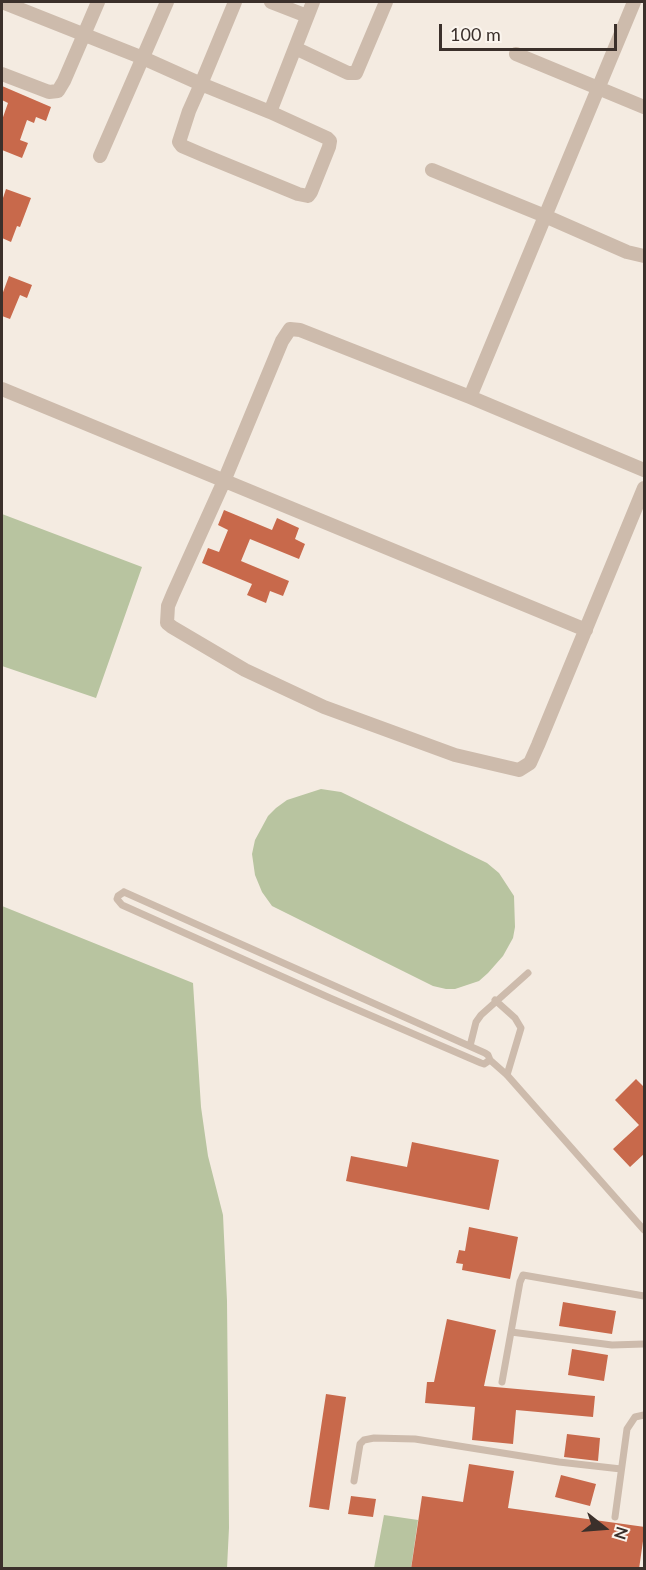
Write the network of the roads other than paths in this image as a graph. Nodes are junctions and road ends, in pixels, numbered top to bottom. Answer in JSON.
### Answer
{"nodes":[{"id":1,"x":2,"y":2,"type":"edge"},
{"id":2,"x":98,"y":2,"type":"edge"},
{"id":3,"x":166,"y":2,"type":"edge"},
{"id":4,"x":235,"y":2,"type":"edge"},
{"id":5,"x":272,"y":2,"type":"edge"},
{"id":6,"x":313,"y":2,"type":"edge"},
{"id":7,"x":386,"y":2,"type":"edge"},
{"id":8,"x":634,"y":2,"type":"edge"},
{"id":9,"x":307,"y":15,"type":"junction"},
{"id":10,"x":84,"y":34,"type":"junction"},
{"id":11,"x":295,"y":48,"type":"junction"},
{"id":12,"x":516,"y":54,"type":"dead end"},
{"id":13,"x":143,"y":58,"type":"junction"},
{"id":14,"x":2,"y":74,"type":"edge"},
{"id":15,"x":201,"y":84,"type":"junction"},
{"id":16,"x":600,"y":87,"type":"junction"},
{"id":17,"x":645,"y":107,"type":"edge"},
{"id":18,"x":270,"y":112,"type":"junction"},
{"id":19,"x":100,"y":156,"type":"dead end"},
{"id":20,"x":432,"y":170,"type":"dead end"},
{"id":21,"x":545,"y":216,"type":"junction"},
{"id":22,"x":645,"y":256,"type":"edge"},
{"id":23,"x":2,"y":389,"type":"edge"},
{"id":24,"x":471,"y":397,"type":"junction"},
{"id":25,"x":645,"y":470,"type":"edge"},
{"id":26,"x":224,"y":481,"type":"junction"},
{"id":27,"x":645,"y":488,"type":"edge"},
{"id":28,"x":586,"y":630,"type":"junction"},
{"id":29,"x":528,"y":973,"type":"dead end"},
{"id":30,"x":336,"y":986,"type":"junction"},
{"id":31,"x":330,"y":998,"type":"junction"},
{"id":32,"x":495,"y":1000,"type":"junction"},
{"id":33,"x":470,"y":1046,"type":"junction"},
{"id":34,"x":490,"y":1060,"type":"junction"},
{"id":35,"x":507,"y":1075,"type":"junction"},
{"id":36,"x":645,"y":1230,"type":"edge"},
{"id":37,"x":645,"y":1296,"type":"edge"},
{"id":38,"x":511,"y":1332,"type":"junction"},
{"id":39,"x":645,"y":1344,"type":"edge"},
{"id":40,"x":502,"y":1382,"type":"dead end"},
{"id":41,"x":645,"y":1415,"type":"edge"},
{"id":42,"x":621,"y":1469,"type":"junction"},
{"id":43,"x":354,"y":1481,"type":"dead end"},
{"id":44,"x":615,"y":1517,"type":"dead end"}],
"edges":[{"from":1,"to":10,"type":"street"},
{"from":2,"to":10,"type":"street"},
{"from":3,"to":13,"type":"street"},
{"from":4,"to":15,"type":"street"},
{"from":5,"to":9,"type":"street"},
{"from":6,"to":9,"type":"street"},
{"from":7,"to":11,"type":"street"},
{"from":8,"to":16,"type":"street"},
{"from":9,"to":11,"type":"street"},
{"from":10,"to":13,"type":"street"},
{"from":10,"to":14,"type":"street"},
{"from":11,"to":18,"type":"street"},
{"from":12,"to":16,"type":"street"},
{"from":13,"to":15,"type":"street"},
{"from":13,"to":19,"type":"street"},
{"from":15,"to":18,"type":"street"},
{"from":15,"to":18,"type":"street"},
{"from":16,"to":17,"type":"street"},
{"from":16,"to":21,"type":"street"},
{"from":20,"to":21,"type":"street"},
{"from":21,"to":22,"type":"street"},
{"from":21,"to":24,"type":"street"},
{"from":23,"to":26,"type":"street"},
{"from":24,"to":25,"type":"street"},
{"from":24,"to":26,"type":"street"},
{"from":26,"to":28,"type":"street"},
{"from":26,"to":28,"type":"street"},
{"from":27,"to":28,"type":"street"},
{"from":29,"to":32,"type":"lane"},
{"from":30,"to":31,"type":"lane"},
{"from":30,"to":31,"type":"lane"},
{"from":30,"to":33,"type":"lane"},
{"from":31,"to":34,"type":"lane"},
{"from":32,"to":33,"type":"lane"},
{"from":32,"to":35,"type":"lane"},
{"from":33,"to":34,"type":"lane"},
{"from":34,"to":35,"type":"lane"},
{"from":35,"to":36,"type":"lane"},
{"from":37,"to":38,"type":"lane"},
{"from":38,"to":39,"type":"lane"},
{"from":38,"to":40,"type":"lane"},
{"from":41,"to":42,"type":"lane"},
{"from":42,"to":43,"type":"lane"},
{"from":42,"to":44,"type":"lane"}]}
